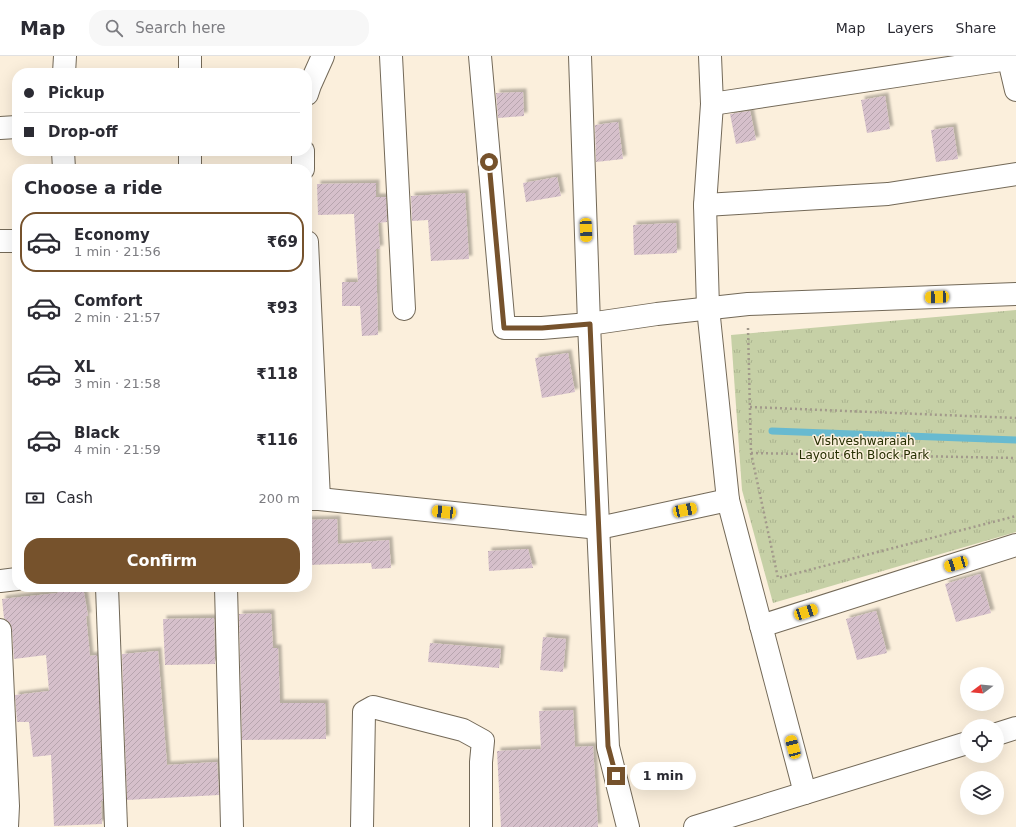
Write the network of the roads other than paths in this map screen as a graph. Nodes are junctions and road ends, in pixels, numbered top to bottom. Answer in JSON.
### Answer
{"nodes":[{"id":1,"x":65,"y":56,"type":"edge"},
{"id":2,"x":190,"y":56,"type":"edge"},
{"id":3,"x":323,"y":56,"type":"edge"},
{"id":4,"x":391,"y":56,"type":"edge"},
{"id":5,"x":480,"y":56,"type":"edge"},
{"id":6,"x":580,"y":56,"type":"edge"},
{"id":7,"x":710,"y":56,"type":"edge"},
{"id":8,"x":1008,"y":58,"type":"edge"},
{"id":9,"x":64,"y":68,"type":"edge"},
{"id":10,"x":190,"y":68,"type":"edge"},
{"id":11,"x":312,"y":80,"type":"edge"},
{"id":12,"x":1016,"y":90,"type":"edge"},
{"id":13,"x":712,"y":104,"type":"junction"},
{"id":14,"x":12,"y":127,"type":"edge"},
{"id":15,"x":0,"y":128,"type":"edge"},
{"id":16,"x":1016,"y":174,"type":"edge"},
{"id":17,"x":705,"y":205,"type":"junction"},
{"id":18,"x":0,"y":241,"type":"edge"},
{"id":19,"x":12,"y":241,"type":"edge"},
{"id":20,"x":1016,"y":294,"type":"edge"},
{"id":21,"x":708,"y":308,"type":"junction"},
{"id":22,"x":404,"y":309,"type":"dead end"},
{"id":23,"x":590,"y":324,"type":"junction"},
{"id":24,"x":312,"y":456,"type":"edge"},
{"id":25,"x":313,"y":499,"type":"edge"},
{"id":26,"x":728,"y":500,"type":"junction"},
{"id":27,"x":599,"y":528,"type":"junction"},
{"id":28,"x":1016,"y":545,"type":"edge"},
{"id":29,"x":12,"y":580,"type":"edge"},
{"id":30,"x":0,"y":581,"type":"edge"},
{"id":31,"x":107,"y":592,"type":"edge"},
{"id":32,"x":226,"y":592,"type":"edge"},
{"id":33,"x":761,"y":626,"type":"junction"},
{"id":34,"x":0,"y":630,"type":"edge"},
{"id":35,"x":1016,"y":728,"type":"edge"},
{"id":36,"x":1004,"y":732,"type":"edge"},
{"id":37,"x":960,"y":745,"type":"edge"},
{"id":38,"x":805,"y":793,"type":"junction"},
{"id":39,"x":7,"y":827,"type":"edge"},
{"id":40,"x":116,"y":827,"type":"edge"},
{"id":41,"x":232,"y":827,"type":"edge"},
{"id":42,"x":362,"y":827,"type":"edge"},
{"id":43,"x":481,"y":827,"type":"edge"},
{"id":44,"x":628,"y":827,"type":"edge"},
{"id":45,"x":695,"y":827,"type":"edge"}],
"edges":[{"from":1,"to":9,"type":"street"},
{"from":2,"to":10,"type":"street"},
{"from":3,"to":11,"type":"street"},
{"from":4,"to":22,"type":"street"},
{"from":5,"to":23,"type":"street"},
{"from":6,"to":23,"type":"street"},
{"from":7,"to":13,"type":"street"},
{"from":8,"to":12,"type":"street"},
{"from":8,"to":13,"type":"street"},
{"from":13,"to":17,"type":"street"},
{"from":14,"to":15,"type":"street"},
{"from":16,"to":17,"type":"street"},
{"from":17,"to":21,"type":"street"},
{"from":18,"to":19,"type":"street"},
{"from":20,"to":21,"type":"street"},
{"from":21,"to":23,"type":"street"},
{"from":21,"to":26,"type":"street"},
{"from":23,"to":27,"type":"street"},
{"from":24,"to":25,"type":"street"},
{"from":25,"to":27,"type":"street"},
{"from":26,"to":27,"type":"street"},
{"from":26,"to":33,"type":"street"},
{"from":27,"to":44,"type":"street"},
{"from":28,"to":33,"type":"street"},
{"from":29,"to":30,"type":"street"},
{"from":31,"to":40,"type":"street"},
{"from":32,"to":41,"type":"street"},
{"from":33,"to":38,"type":"street"},
{"from":34,"to":39,"type":"street"},
{"from":35,"to":36,"type":"street"},
{"from":37,"to":38,"type":"street"},
{"from":38,"to":45,"type":"street"},
{"from":42,"to":43,"type":"street"}]}
